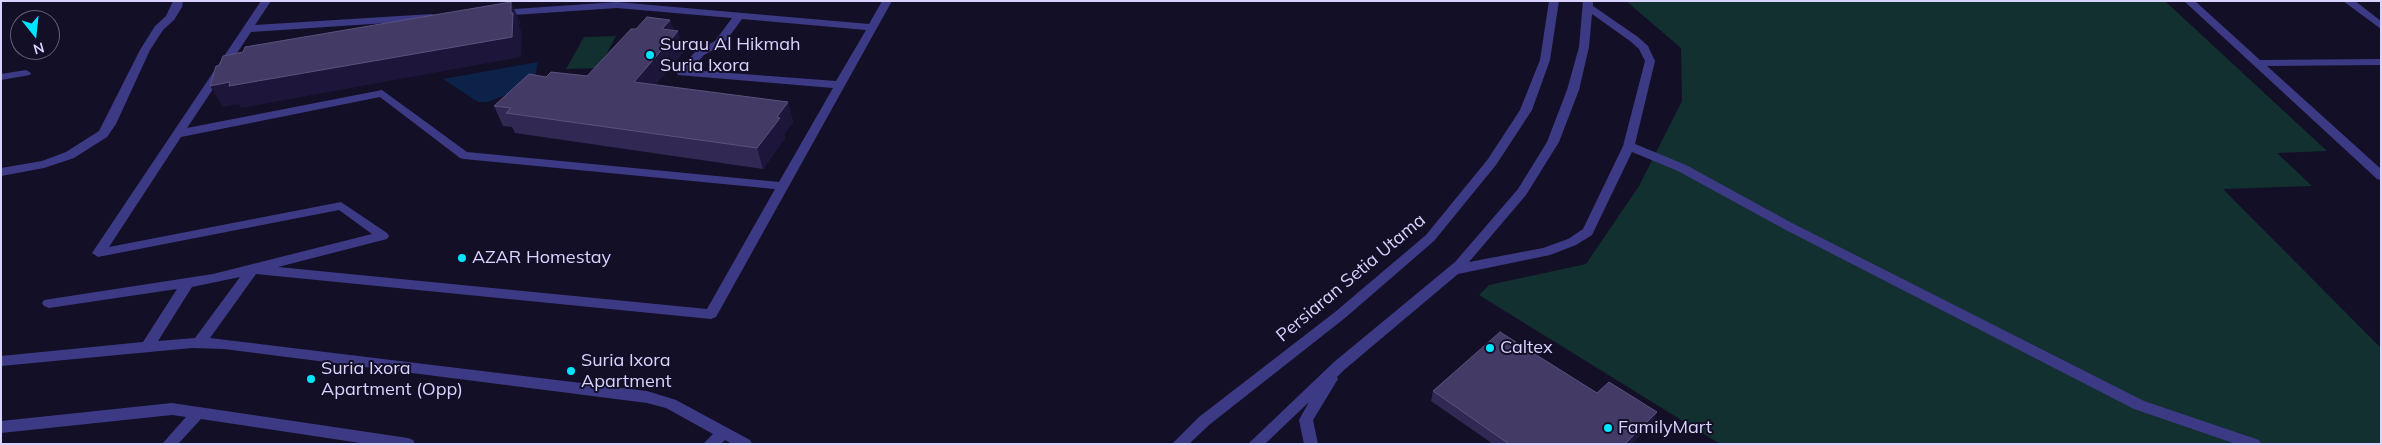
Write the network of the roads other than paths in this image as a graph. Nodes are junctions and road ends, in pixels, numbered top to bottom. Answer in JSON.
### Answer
{"nodes":[{"id":1,"x":178,"y":1,"type":"edge"},
{"id":2,"x":266,"y":1,"type":"edge"},
{"id":3,"x":887,"y":1,"type":"edge"},
{"id":4,"x":1554,"y":1,"type":"edge"},
{"id":5,"x":2189,"y":1,"type":"edge"},
{"id":6,"x":2348,"y":1,"type":"edge"},
{"id":7,"x":1588,"y":4,"type":"edge"},
{"id":8,"x":490,"y":13,"type":"edge"},
{"id":9,"x":738,"y":15,"type":"junction"},
{"id":10,"x":442,"y":16,"type":"edge"},
{"id":11,"x":2381,"y":26,"type":"edge"},
{"id":12,"x":873,"y":27,"type":"junction"},
{"id":13,"x":247,"y":29,"type":"junction"},
{"id":14,"x":2381,"y":62,"type":"edge"},
{"id":15,"x":2258,"y":63,"type":"junction"},
{"id":16,"x":26,"y":73,"type":"dead end"},
{"id":17,"x":1,"y":77,"type":"edge"},
{"id":18,"x":840,"y":85,"type":"junction"},
{"id":19,"x":177,"y":134,"type":"junction"},
{"id":20,"x":1629,"y":146,"type":"junction"},
{"id":21,"x":1,"y":172,"type":"edge"},
{"id":22,"x":2379,"y":173,"type":"edge"},
{"id":23,"x":783,"y":186,"type":"junction"},
{"id":24,"x":253,"y":269,"type":"junction"},
{"id":25,"x":1454,"y":270,"type":"junction"},
{"id":26,"x":188,"y":282,"type":"junction"},
{"id":27,"x":49,"y":303,"type":"dead end"},
{"id":28,"x":199,"y":343,"type":"junction"},
{"id":29,"x":147,"y":348,"type":"junction"},
{"id":30,"x":1,"y":361,"type":"edge"},
{"id":31,"x":1339,"y":366,"type":"junction"},
{"id":32,"x":198,"y":412,"type":"junction"},
{"id":33,"x":1,"y":427,"type":"edge"},
{"id":34,"x":724,"y":432,"type":"junction"},
{"id":35,"x":169,"y":444,"type":"edge"},
{"id":36,"x":408,"y":444,"type":"edge"},
{"id":37,"x":710,"y":444,"type":"edge"},
{"id":38,"x":745,"y":444,"type":"edge"},
{"id":39,"x":1179,"y":444,"type":"edge"},
{"id":40,"x":1254,"y":444,"type":"edge"},
{"id":41,"x":1311,"y":444,"type":"edge"},
{"id":42,"x":2254,"y":444,"type":"edge"}],
"edges":[{"from":1,"to":21,"type":"street"},
{"from":2,"to":13,"type":"street"},
{"from":3,"to":12,"type":"street"},
{"from":4,"to":39,"type":"street","name":"Persiaran Setia Utama"},
{"from":5,"to":15,"type":"street"},
{"from":6,"to":11,"type":"street"},
{"from":7,"to":20,"type":"street"},
{"from":7,"to":25,"type":"street"},
{"from":8,"to":9,"type":"street"},
{"from":9,"to":12,"type":"street"},
{"from":9,"to":18,"type":"street"},
{"from":10,"to":13,"type":"street"},
{"from":12,"to":18,"type":"street"},
{"from":13,"to":19,"type":"street"},
{"from":14,"to":15,"type":"street"},
{"from":15,"to":22,"type":"street"},
{"from":16,"to":17,"type":"street"},
{"from":18,"to":23,"type":"street"},
{"from":19,"to":23,"type":"street"},
{"from":19,"to":24,"type":"street"},
{"from":20,"to":25,"type":"street"},
{"from":20,"to":42,"type":"street"},
{"from":23,"to":24,"type":"street"},
{"from":24,"to":26,"type":"street"},
{"from":24,"to":28,"type":"street"},
{"from":25,"to":31,"type":"street"},
{"from":26,"to":27,"type":"street"},
{"from":26,"to":29,"type":"street"},
{"from":28,"to":29,"type":"street"},
{"from":28,"to":34,"type":"street"},
{"from":29,"to":30,"type":"street"},
{"from":31,"to":40,"type":"street"},
{"from":31,"to":41,"type":"street"},
{"from":32,"to":33,"type":"street"},
{"from":32,"to":35,"type":"street"},
{"from":32,"to":36,"type":"street"},
{"from":34,"to":37,"type":"street"},
{"from":34,"to":38,"type":"street"}]}
